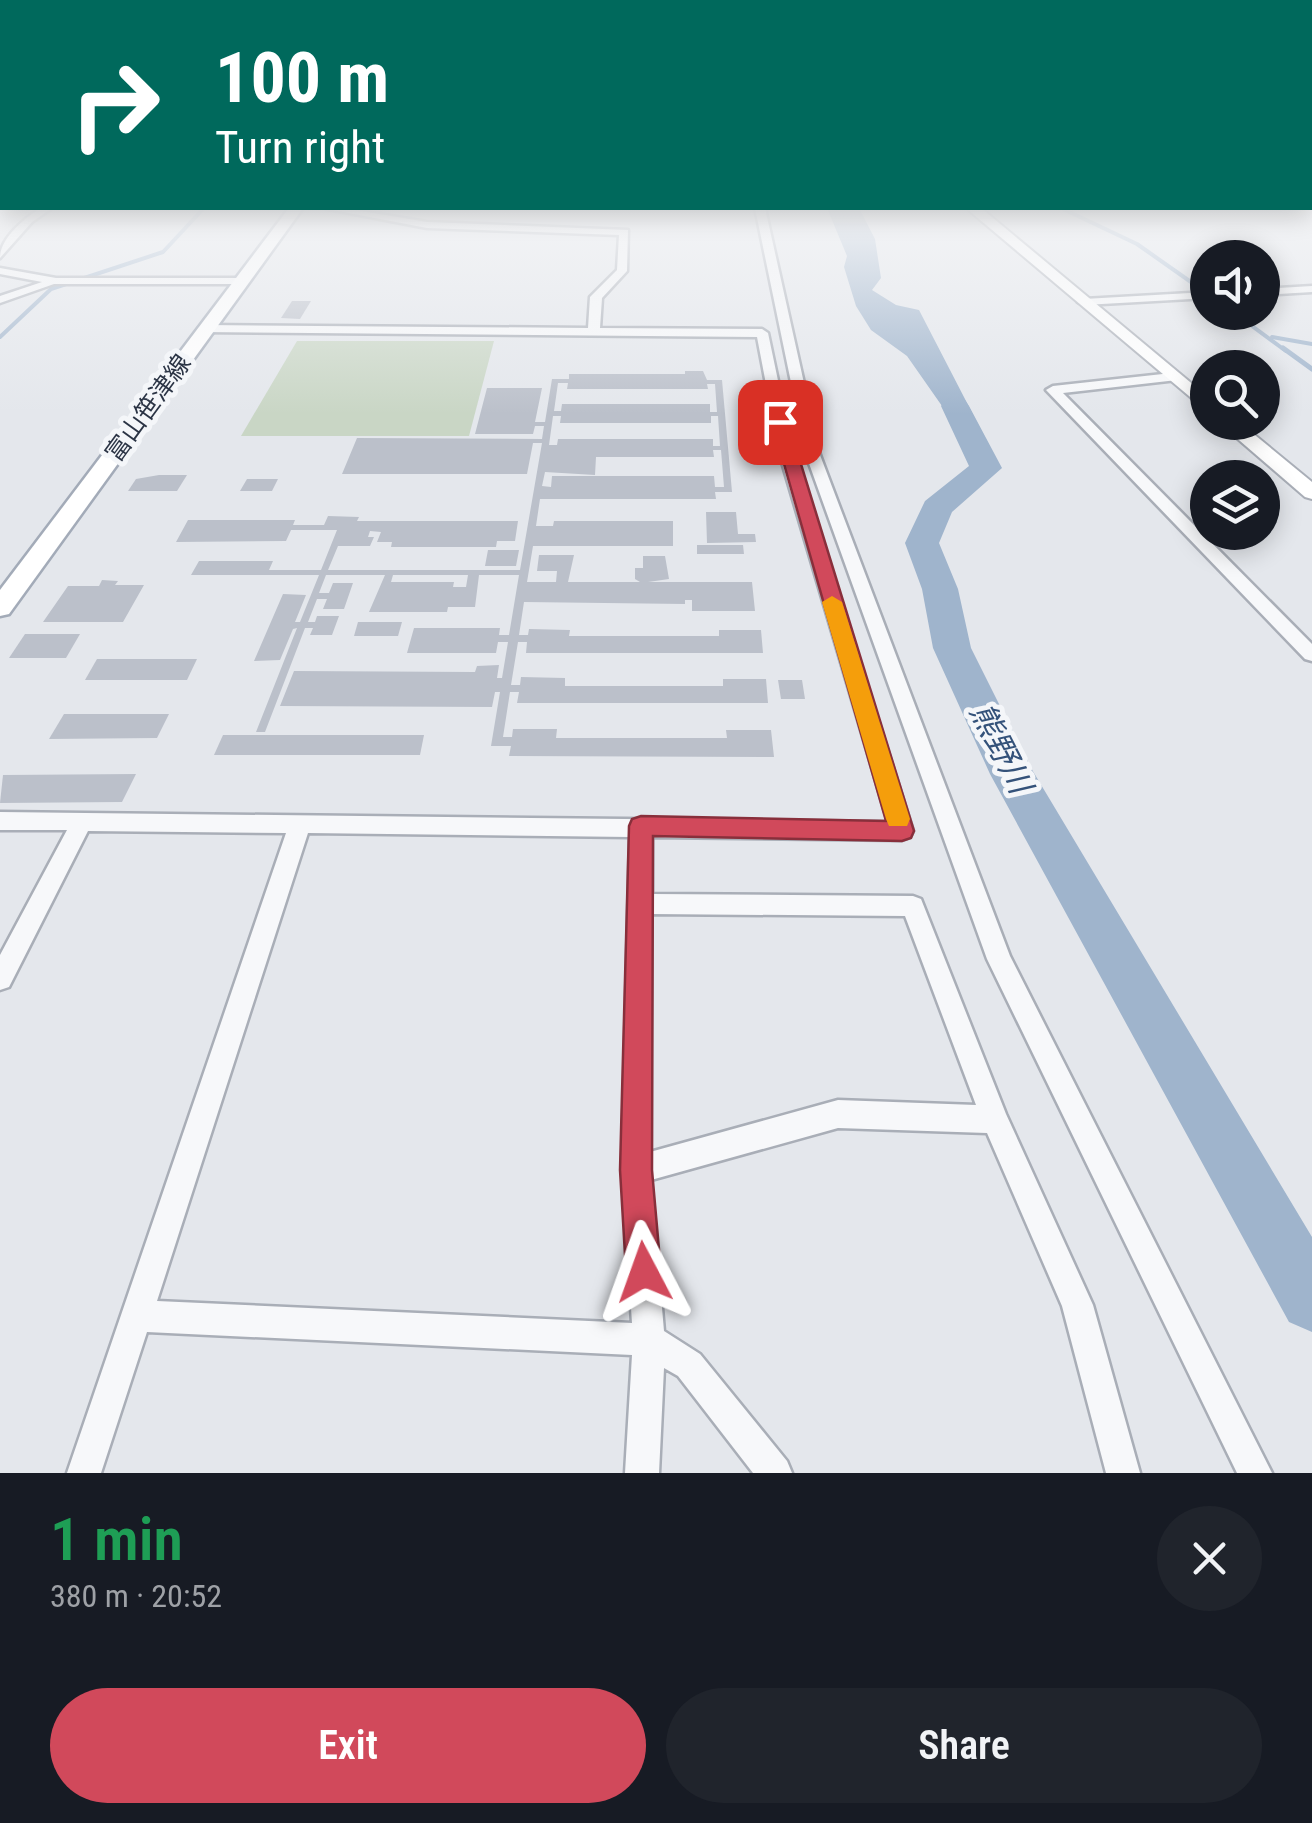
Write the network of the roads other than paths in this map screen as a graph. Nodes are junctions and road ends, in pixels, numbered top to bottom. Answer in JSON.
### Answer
{"nodes":[{"id":1,"x":34,"y":277,"type":"edge"},
{"id":2,"x":245,"y":277,"type":"edge"},
{"id":3,"x":616,"y":277,"type":"edge"},
{"id":4,"x":775,"y":277,"type":"edge"},
{"id":5,"x":1054,"y":277,"type":"edge"},
{"id":6,"x":56,"y":281,"type":"junction"},
{"id":7,"x":242,"y":281,"type":"junction"},
{"id":8,"x":1312,"y":289,"type":"edge"},
{"id":9,"x":1280,"y":291,"type":"edge"},
{"id":10,"x":1190,"y":296,"type":"edge"},
{"id":11,"x":0,"y":300,"type":"edge"},
{"id":12,"x":1084,"y":302,"type":"junction"},
{"id":13,"x":206,"y":330,"type":"junction"},
{"id":14,"x":594,"y":333,"type":"junction"},
{"id":15,"x":1172,"y":377,"type":"junction"},
{"id":16,"x":1190,"y":392,"type":"edge"},
{"id":17,"x":1248,"y":440,"type":"edge"},
{"id":18,"x":1312,"y":494,"type":"edge"},
{"id":19,"x":3,"y":600,"type":"edge"},
{"id":20,"x":1312,"y":655,"type":"edge"},
{"id":21,"x":0,"y":821,"type":"edge"},
{"id":22,"x":82,"y":822,"type":"junction"},
{"id":23,"x":300,"y":823,"type":"junction"},
{"id":24,"x":641,"y":826,"type":"junction"},
{"id":25,"x":640,"y":904,"type":"junction"},
{"id":26,"x":0,"y":979,"type":"edge"},
{"id":27,"x":995,"y":1120,"type":"junction"},
{"id":28,"x":636,"y":1170,"type":"junction"},
{"id":29,"x":137,"y":1316,"type":"junction"},
{"id":30,"x":649,"y":1340,"type":"junction"},
{"id":31,"x":84,"y":1473,"type":"edge"},
{"id":32,"x":642,"y":1473,"type":"edge"},
{"id":33,"x":775,"y":1473,"type":"edge"},
{"id":34,"x":1123,"y":1473,"type":"edge"},
{"id":35,"x":1254,"y":1473,"type":"edge"}],
"edges":[{"from":1,"to":6,"type":"street"},
{"from":2,"to":7,"type":"main road","name":"富山笹津線"},
{"from":3,"to":14,"type":"street"},
{"from":4,"to":35,"type":"street"},
{"from":5,"to":12,"type":"street"},
{"from":6,"to":7,"type":"street"},
{"from":6,"to":11,"type":"street"},
{"from":7,"to":13,"type":"main road","name":"富山笹津線"},
{"from":8,"to":9,"type":"street"},
{"from":10,"to":12,"type":"street"},
{"from":12,"to":15,"type":"street"},
{"from":13,"to":14,"type":"street"},
{"from":13,"to":19,"type":"main road","name":"富山笹津線"},
{"from":14,"to":24,"type":"street"},
{"from":15,"to":16,"type":"street"},
{"from":15,"to":20,"type":"street"},
{"from":17,"to":18,"type":"street"},
{"from":21,"to":22,"type":"street"},
{"from":22,"to":23,"type":"street"},
{"from":22,"to":26,"type":"street"},
{"from":23,"to":24,"type":"street"},
{"from":23,"to":29,"type":"street"},
{"from":24,"to":25,"type":"street"},
{"from":25,"to":27,"type":"street"},
{"from":25,"to":28,"type":"street"},
{"from":27,"to":28,"type":"street"},
{"from":27,"to":34,"type":"street"},
{"from":28,"to":30,"type":"street"},
{"from":29,"to":30,"type":"street"},
{"from":29,"to":31,"type":"street"},
{"from":30,"to":32,"type":"street"},
{"from":30,"to":33,"type":"street"}]}
